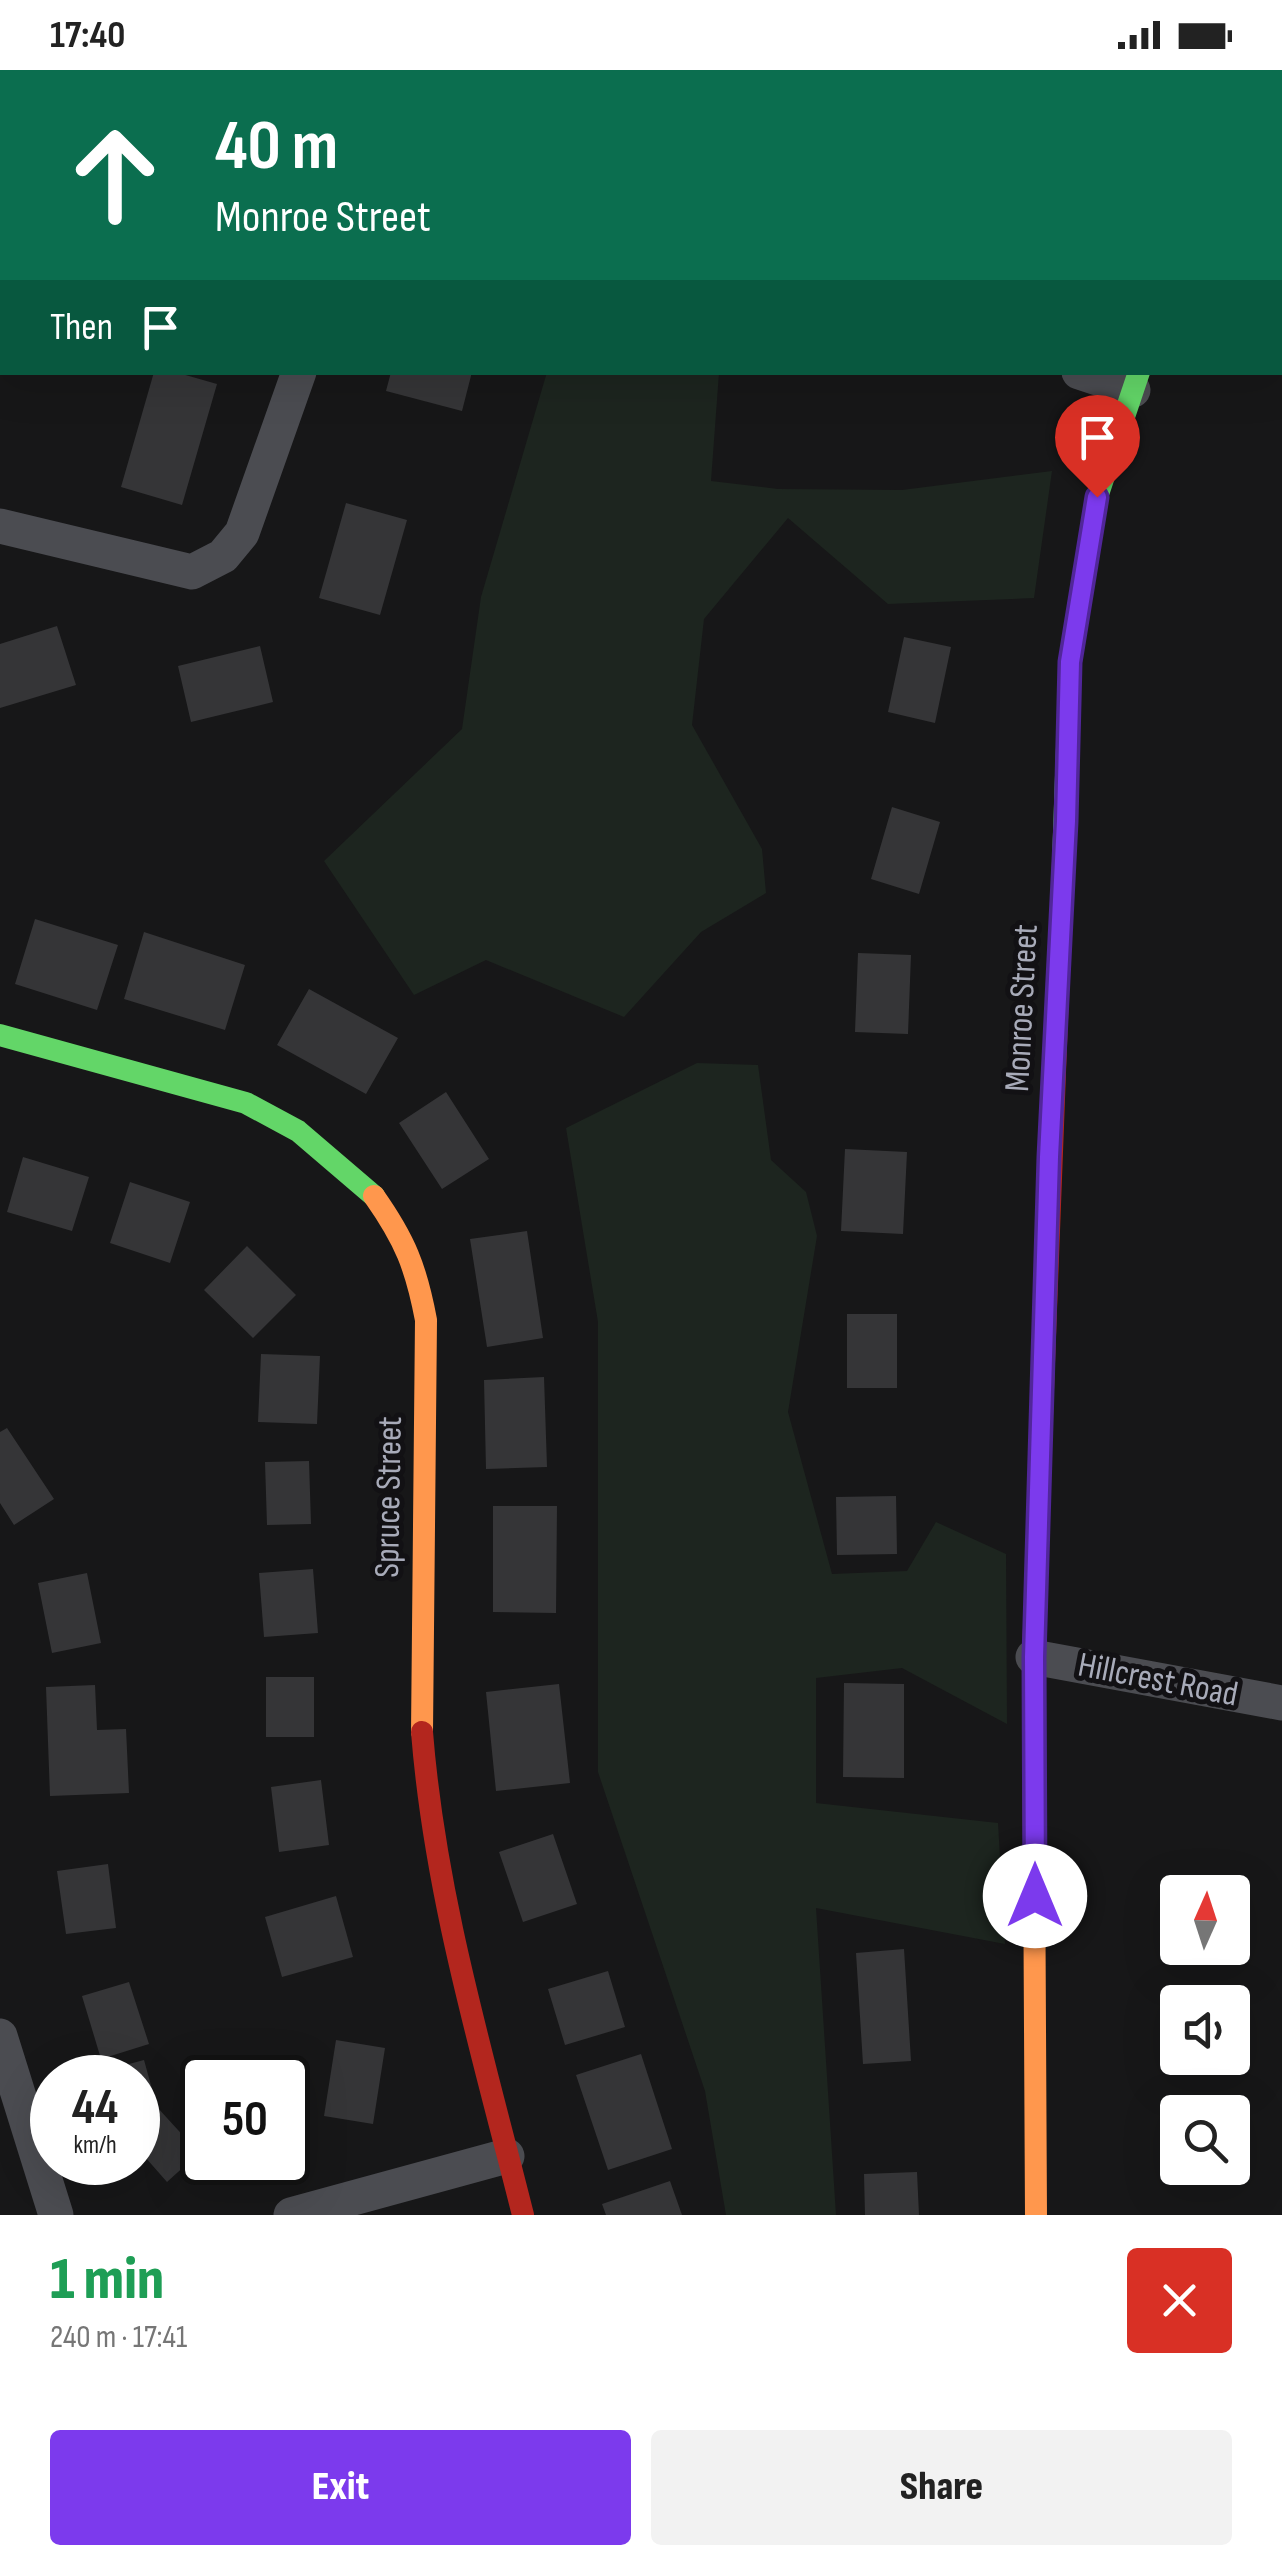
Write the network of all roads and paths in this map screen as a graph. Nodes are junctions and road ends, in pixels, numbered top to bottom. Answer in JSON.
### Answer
{"nodes":[{"id":1,"x":298,"y":375,"type":"edge"},
{"id":2,"x":1099,"y":375,"type":"edge"},
{"id":3,"x":1136,"y":381,"type":"edge"},
{"id":4,"x":0,"y":526,"type":"edge"},
{"id":5,"x":0,"y":1035,"type":"edge"},
{"id":6,"x":1034,"y":1657,"type":"junction"},
{"id":7,"x":1282,"y":1703,"type":"edge"},
{"id":8,"x":0,"y":2036,"type":"edge"},
{"id":9,"x":507,"y":2156,"type":"junction"},
{"id":10,"x":56,"y":2215,"type":"edge"},
{"id":11,"x":291,"y":2215,"type":"edge"},
{"id":12,"x":524,"y":2215,"type":"edge"},
{"id":13,"x":1036,"y":2215,"type":"edge"}],
"edges":[{"from":1,"to":4,"type":"street"},
{"from":2,"to":3,"type":"street"},
{"from":3,"to":6,"type":"main road","name":"Monroe Street"},
{"from":5,"to":9,"type":"main road","name":"Spruce Street"},
{"from":6,"to":7,"type":"street","name":"Hillcrest Road"},
{"from":6,"to":13,"type":"main road","name":"Monroe Street"},
{"from":8,"to":10,"type":"street"},
{"from":9,"to":11,"type":"street"},
{"from":9,"to":12,"type":"main road","name":"Spruce Street"}]}
